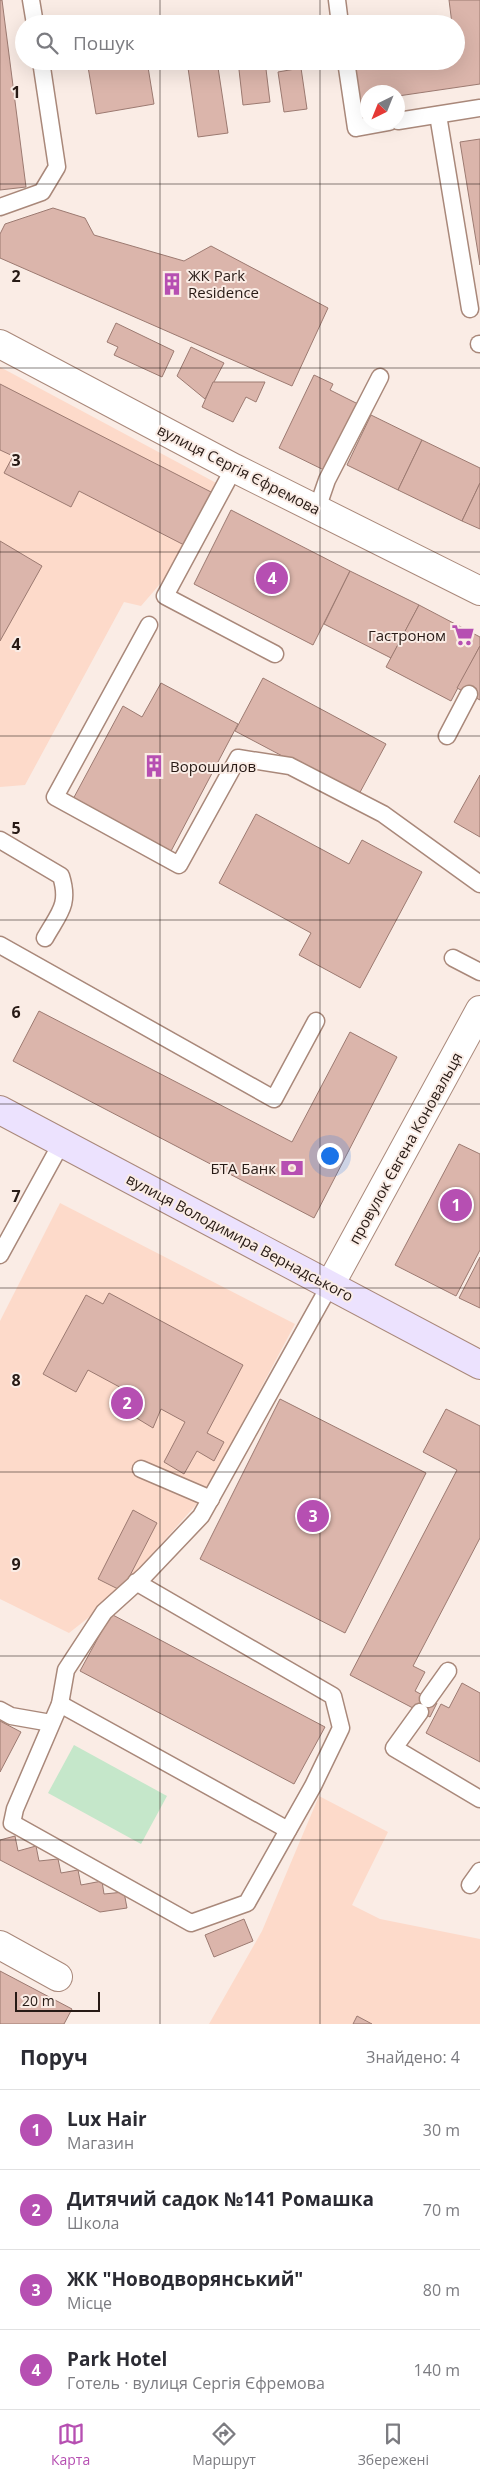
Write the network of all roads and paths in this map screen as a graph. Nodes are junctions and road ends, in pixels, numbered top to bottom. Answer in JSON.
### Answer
{"nodes":[{"id":1,"x":31,"y":0,"type":"edge"},
{"id":2,"x":337,"y":0,"type":"edge"},
{"id":3,"x":34,"y":15,"type":"edge"},
{"id":4,"x":339,"y":15,"type":"edge"},
{"id":5,"x":42,"y":70,"type":"edge"},
{"id":6,"x":347,"y":70,"type":"edge"},
{"id":7,"x":480,"y":108,"type":"edge"},
{"id":8,"x":438,"y":115,"type":"junction"},
{"id":9,"x":405,"y":120,"type":"edge"},
{"id":10,"x":360,"y":127,"type":"edge"},
{"id":11,"x":0,"y":207,"type":"edge"},
{"id":12,"x":470,"y":309,"type":"dead end"},
{"id":13,"x":0,"y":344,"type":"edge"},
{"id":14,"x":380,"y":377,"type":"dead end"},
{"id":15,"x":234,"y":468,"type":"junction"},
{"id":16,"x":317,"y":509,"type":"junction"},
{"id":17,"x":480,"y":591,"type":"edge"},
{"id":18,"x":149,"y":625,"type":"dead end"},
{"id":19,"x":275,"y":654,"type":"dead end"},
{"id":20,"x":469,"y":694,"type":"dead end"},
{"id":21,"x":447,"y":736,"type":"dead end"},
{"id":22,"x":0,"y":840,"type":"edge"},
{"id":23,"x":480,"y":884,"type":"edge"},
{"id":24,"x":45,"y":938,"type":"dead end"},
{"id":25,"x":0,"y":945,"type":"edge"},
{"id":26,"x":453,"y":958,"type":"dead end"},
{"id":27,"x":480,"y":972,"type":"edge"},
{"id":28,"x":480,"y":1010,"type":"edge"},
{"id":29,"x":316,"y":1021,"type":"dead end"},
{"id":30,"x":0,"y":1110,"type":"edge"},
{"id":31,"x":62,"y":1142,"type":"junction"},
{"id":32,"x":0,"y":1255,"type":"edge"},
{"id":33,"x":330,"y":1285,"type":"junction"},
{"id":34,"x":480,"y":1365,"type":"edge"},
{"id":35,"x":141,"y":1469,"type":"dead end"},
{"id":36,"x":210,"y":1499,"type":"junction"},
{"id":37,"x":136,"y":1582,"type":"junction"},
{"id":38,"x":448,"y":1671,"type":"dead end"},
{"id":39,"x":60,"y":1704,"type":"junction"},
{"id":40,"x":0,"y":1710,"type":"edge"},
{"id":41,"x":51,"y":1723,"type":"junction"},
{"id":42,"x":480,"y":1799,"type":"edge"},
{"id":43,"x":288,"y":1830,"type":"junction"},
{"id":44,"x":480,"y":1872,"type":"edge"},
{"id":45,"x":470,"y":1885,"type":"dead end"},
{"id":46,"x":0,"y":1945,"type":"edge"},
{"id":47,"x":58,"y":1977,"type":"dead end"}],
"edges":[{"from":1,"to":3,"type":"lane"},
{"from":2,"to":4,"type":"lane"},
{"from":5,"to":11,"type":"lane"},
{"from":6,"to":10,"type":"lane"},
{"from":7,"to":8,"type":"lane"},
{"from":8,"to":9,"type":"lane"},
{"from":8,"to":12,"type":"lane"},
{"from":13,"to":15,"type":"street","name":"вулиця Сергія Єфремова"},
{"from":14,"to":16,"type":"lane"},
{"from":15,"to":16,"type":"street","name":"вулиця Сергія Єфремова"},
{"from":15,"to":19,"type":"lane"},
{"from":16,"to":17,"type":"street","name":"вулиця Сергія Єфремова"},
{"from":18,"to":23,"type":"lane"},
{"from":20,"to":21,"type":"lane"},
{"from":22,"to":24,"type":"lane"},
{"from":25,"to":29,"type":"lane"},
{"from":26,"to":27,"type":"lane"},
{"from":28,"to":33,"type":"street","name":"провулок Євгена Коновальця"},
{"from":30,"to":31,"type":"street","name":"вулиця Володимира Вернадського"},
{"from":31,"to":32,"type":"lane"},
{"from":31,"to":33,"type":"street","name":"вулиця Володимира Вернадського"},
{"from":33,"to":34,"type":"street","name":"вулиця Володимира Вернадського"},
{"from":33,"to":36,"type":"lane"},
{"from":35,"to":36,"type":"lane"},
{"from":36,"to":37,"type":"lane"},
{"from":37,"to":39,"type":"lane"},
{"from":37,"to":43,"type":"lane"},
{"from":38,"to":42,"type":"lane"},
{"from":39,"to":41,"type":"lane"},
{"from":39,"to":43,"type":"lane"},
{"from":40,"to":41,"type":"lane"},
{"from":41,"to":43,"type":"lane"},
{"from":44,"to":45,"type":"lane"},
{"from":46,"to":47,"type":"street"}]}
